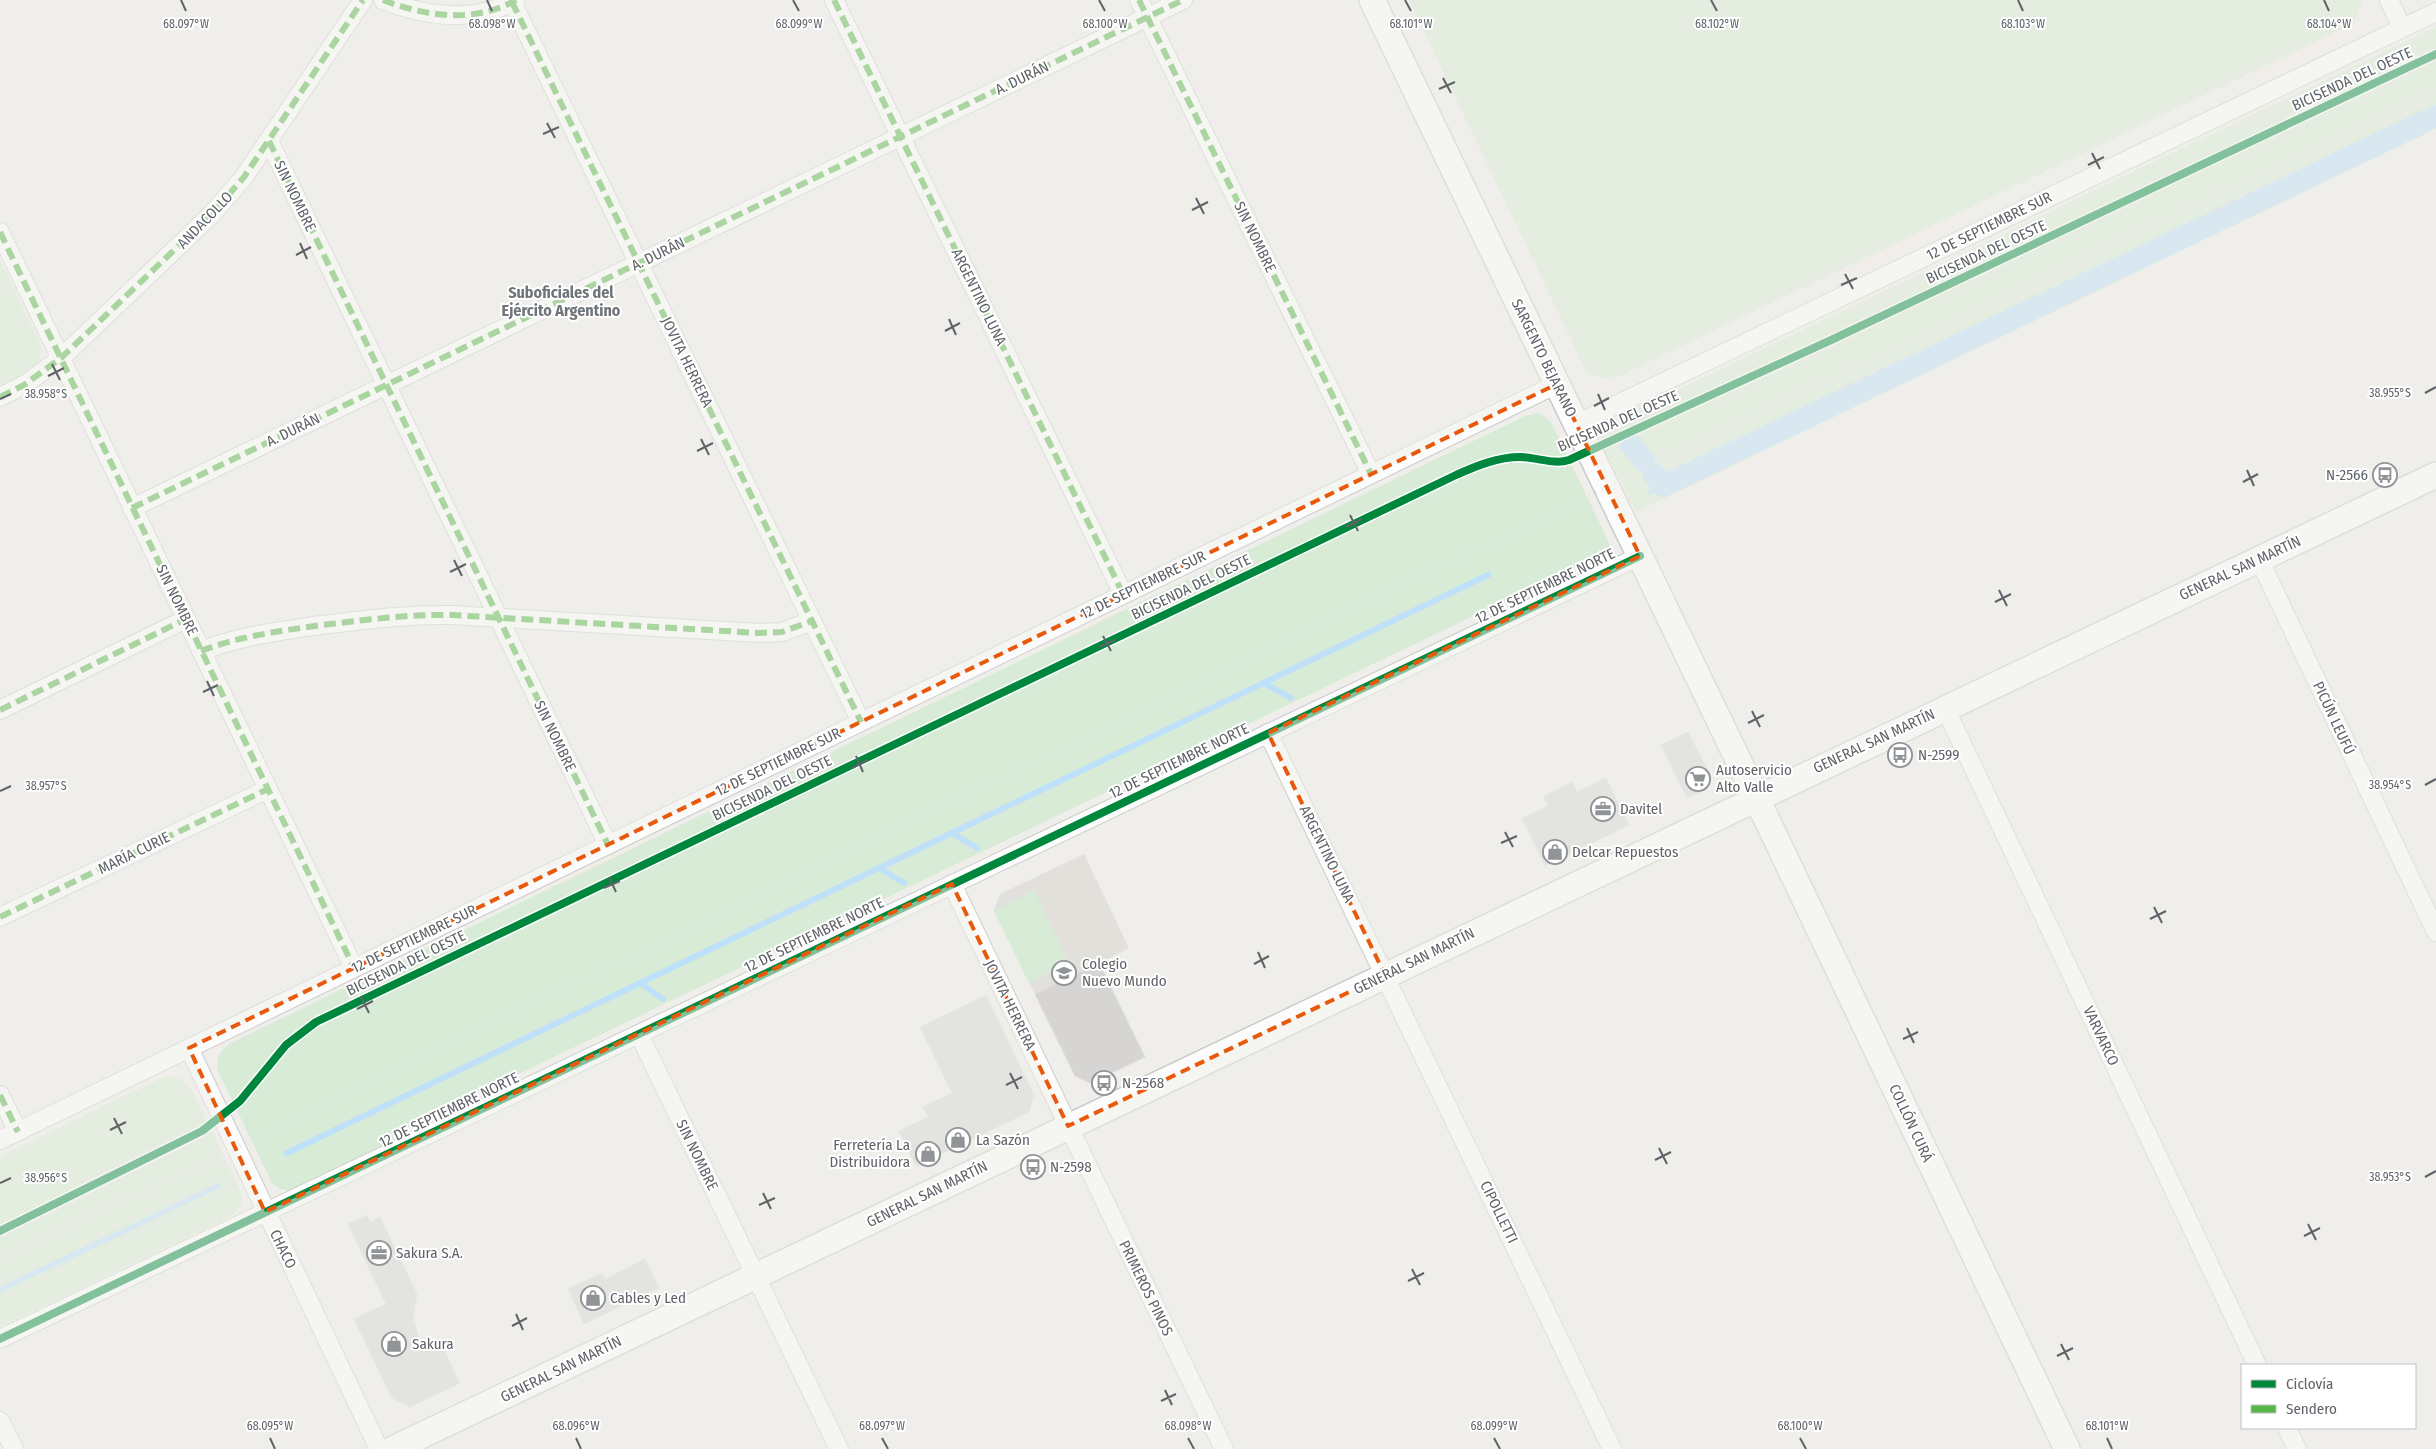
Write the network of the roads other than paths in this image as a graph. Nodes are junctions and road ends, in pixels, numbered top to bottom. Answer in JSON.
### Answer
{"nodes":[{"id":1,"x":363,"y":0,"type":"edge"},
{"id":2,"x":383,"y":0,"type":"edge"},
{"id":3,"x":834,"y":0,"type":"edge"},
{"id":4,"x":1139,"y":0,"type":"edge"},
{"id":5,"x":1183,"y":0,"type":"edge"},
{"id":6,"x":1372,"y":0,"type":"edge"},
{"id":7,"x":2389,"y":0,"type":"edge"},
{"id":8,"x":514,"y":1,"type":"edge"},
{"id":9,"x":2436,"y":12,"type":"edge"},
{"id":10,"x":1147,"y":17,"type":"junction"},
{"id":11,"x":2402,"y":28,"type":"junction"},
{"id":12,"x":900,"y":136,"type":"junction"},
{"id":13,"x":269,"y":141,"type":"junction"},
{"id":14,"x":0,"y":232,"type":"edge"},
{"id":15,"x":638,"y":263,"type":"junction"},
{"id":16,"x":60,"y":358,"type":"junction"},
{"id":17,"x":1557,"y":384,"type":"junction"},
{"id":18,"x":386,"y":385,"type":"junction"},
{"id":19,"x":0,"y":397,"type":"edge"},
{"id":20,"x":1576,"y":424,"type":"junction"},
{"id":21,"x":1371,"y":474,"type":"junction"},
{"id":22,"x":2436,"y":475,"type":"edge"},
{"id":23,"x":132,"y":508,"type":"junction"},
{"id":24,"x":1640,"y":556,"type":"junction"},
{"id":25,"x":2259,"y":559,"type":"junction"},
{"id":26,"x":1123,"y":594,"type":"junction"},
{"id":27,"x":498,"y":618,"type":"junction"},
{"id":28,"x":186,"y":619,"type":"junction"},
{"id":29,"x":812,"y":621,"type":"junction"},
{"id":30,"x":201,"y":650,"type":"junction"},
{"id":31,"x":1946,"y":708,"type":"junction"},
{"id":32,"x":0,"y":710,"type":"edge"},
{"id":33,"x":861,"y":722,"type":"junction"},
{"id":34,"x":1268,"y":733,"type":"junction"},
{"id":35,"x":268,"y":789,"type":"junction"},
{"id":36,"x":1756,"y":797,"type":"junction"},
{"id":37,"x":608,"y":845,"type":"junction"},
{"id":38,"x":952,"y":884,"type":"junction"},
{"id":39,"x":0,"y":917,"type":"edge"},
{"id":40,"x":2436,"y":932,"type":"edge"},
{"id":41,"x":354,"y":968,"type":"junction"},
{"id":42,"x":1385,"y":975,"type":"junction"},
{"id":43,"x":639,"y":1034,"type":"junction"},
{"id":44,"x":189,"y":1048,"type":"junction"},
{"id":45,"x":0,"y":1095,"type":"edge"},
{"id":46,"x":1068,"y":1126,"type":"junction"},
{"id":47,"x":18,"y":1132,"type":"junction"},
{"id":48,"x":0,"y":1140,"type":"edge"},
{"id":49,"x":265,"y":1212,"type":"junction"},
{"id":50,"x":755,"y":1276,"type":"junction"},
{"id":51,"x":0,"y":1339,"type":"edge"},
{"id":52,"x":2258,"y":1364,"type":"edge"},
{"id":53,"x":0,"y":1421,"type":"edge"},
{"id":54,"x":2287,"y":1429,"type":"edge"},
{"id":55,"x":14,"y":1449,"type":"edge"},
{"id":56,"x":379,"y":1449,"type":"edge"},
{"id":57,"x":393,"y":1449,"type":"edge"},
{"id":58,"x":839,"y":1449,"type":"edge"},
{"id":59,"x":1224,"y":1449,"type":"edge"},
{"id":60,"x":1612,"y":1449,"type":"edge"},
{"id":61,"x":2067,"y":1449,"type":"edge"},
{"id":62,"x":2297,"y":1449,"type":"edge"}],
"edges":[{"from":1,"to":13,"type":"street","name":"ANDACOLLO"},
{"from":2,"to":8,"type":"street"},
{"from":3,"to":12,"type":"street","name":"ARGENTINO LUNA"},
{"from":4,"to":10,"type":"street","name":"SIN NOMBRE"},
{"from":5,"to":10,"type":"street","name":"A. DURÁN"},
{"from":6,"to":17,"type":"main road","name":"SARGENTO BEJARANO"},
{"from":7,"to":11,"type":"street"},
{"from":8,"to":15,"type":"street","name":"JOVITA HERRERA"},
{"from":9,"to":11,"type":"street","name":"12 DE SEPTIEMBRE SUR"},
{"from":10,"to":12,"type":"street","name":"A. DURÁN"},
{"from":10,"to":21,"type":"street","name":"SIN NOMBRE"},
{"from":11,"to":20,"type":"street","name":"12 DE SEPTIEMBRE SUR"},
{"from":12,"to":15,"type":"street","name":"A. DURÁN"},
{"from":12,"to":26,"type":"street","name":"ARGENTINO LUNA"},
{"from":13,"to":16,"type":"street","name":"ANDACOLLO"},
{"from":13,"to":18,"type":"street","name":"SIN NOMBRE"},
{"from":14,"to":16,"type":"street","name":"SIN NOMBRE"},
{"from":15,"to":18,"type":"street","name":"A. DURÁN"},
{"from":15,"to":29,"type":"street","name":"JOVITA HERRERA"},
{"from":16,"to":19,"type":"street","name":"ANDACOLLO"},
{"from":16,"to":23,"type":"street","name":"SIN NOMBRE"},
{"from":17,"to":20,"type":"main road","name":"SARGENTO BEJARANO"},
{"from":17,"to":21,"type":"street","name":"12 DE SEPTIEMBRE SUR"},
{"from":18,"to":23,"type":"street","name":"A. DURÁN"},
{"from":18,"to":27,"type":"street","name":"SIN NOMBRE"},
{"from":20,"to":24,"type":"main road","name":"SARGENTO BEJARANO"},
{"from":21,"to":26,"type":"street","name":"12 DE SEPTIEMBRE SUR"},
{"from":22,"to":25,"type":"main road","name":"GENERAL SAN MARTÍN"},
{"from":23,"to":28,"type":"street","name":"SIN NOMBRE"},
{"from":24,"to":34,"type":"street","name":"12 DE SEPTIEMBRE NORTE"},
{"from":24,"to":36,"type":"main road","name":"SARGENTO BEJARANO"},
{"from":25,"to":31,"type":"main road","name":"GENERAL SAN MARTÍN"},
{"from":25,"to":40,"type":"street","name":"PICÚN LEUFÚ"},
{"from":26,"to":33,"type":"street","name":"12 DE SEPTIEMBRE SUR"},
{"from":27,"to":29,"type":"street"},
{"from":27,"to":30,"type":"street"},
{"from":27,"to":37,"type":"street","name":"SIN NOMBRE"},
{"from":28,"to":30,"type":"street","name":"SIN NOMBRE"},
{"from":28,"to":32,"type":"street"},
{"from":29,"to":33,"type":"street","name":"JOVITA HERRERA"},
{"from":30,"to":35,"type":"street","name":"SIN NOMBRE"},
{"from":31,"to":36,"type":"main road","name":"GENERAL SAN MARTÍN"},
{"from":31,"to":52,"type":"street","name":"VARVARCO"},
{"from":33,"to":37,"type":"street","name":"12 DE SEPTIEMBRE SUR"},
{"from":34,"to":38,"type":"street","name":"12 DE SEPTIEMBRE NORTE"},
{"from":34,"to":42,"type":"street","name":"ARGENTINO LUNA"},
{"from":35,"to":39,"type":"street","name":"MARÍA CURIE"},
{"from":35,"to":41,"type":"street","name":"SIN NOMBRE"},
{"from":36,"to":42,"type":"main road","name":"GENERAL SAN MARTÍN"},
{"from":36,"to":61,"type":"main road","name":"COLLÓN CURÁ"},
{"from":37,"to":41,"type":"street","name":"12 DE SEPTIEMBRE SUR"},
{"from":38,"to":43,"type":"street","name":"12 DE SEPTIEMBRE NORTE"},
{"from":38,"to":46,"type":"street","name":"JOVITA HERRERA"},
{"from":41,"to":44,"type":"street","name":"12 DE SEPTIEMBRE SUR"},
{"from":42,"to":46,"type":"main road","name":"GENERAL SAN MARTÍN"},
{"from":42,"to":60,"type":"street","name":"CIPOLLETTI"},
{"from":43,"to":49,"type":"street","name":"12 DE SEPTIEMBRE NORTE"},
{"from":43,"to":50,"type":"street","name":"SIN NOMBRE"},
{"from":44,"to":47,"type":"street","name":"12 DE SEPTIEMBRE SUR"},
{"from":44,"to":49,"type":"street","name":"CHACO"},
{"from":45,"to":47,"type":"street"},
{"from":46,"to":50,"type":"main road","name":"GENERAL SAN MARTÍN"},
{"from":46,"to":59,"type":"street","name":"PRIMEROS PINOS"},
{"from":47,"to":48,"type":"street","name":"12 DE SEPTIEMBRE SUR"},
{"from":49,"to":51,"type":"street","name":"12 DE SEPTIEMBRE NORTE"},
{"from":49,"to":56,"type":"street","name":"CHACO"},
{"from":50,"to":57,"type":"main road","name":"GENERAL SAN MARTÍN"},
{"from":50,"to":58,"type":"street","name":"SIN NOMBRE"},
{"from":53,"to":55,"type":"street"},
{"from":54,"to":62,"type":"street"}]}
